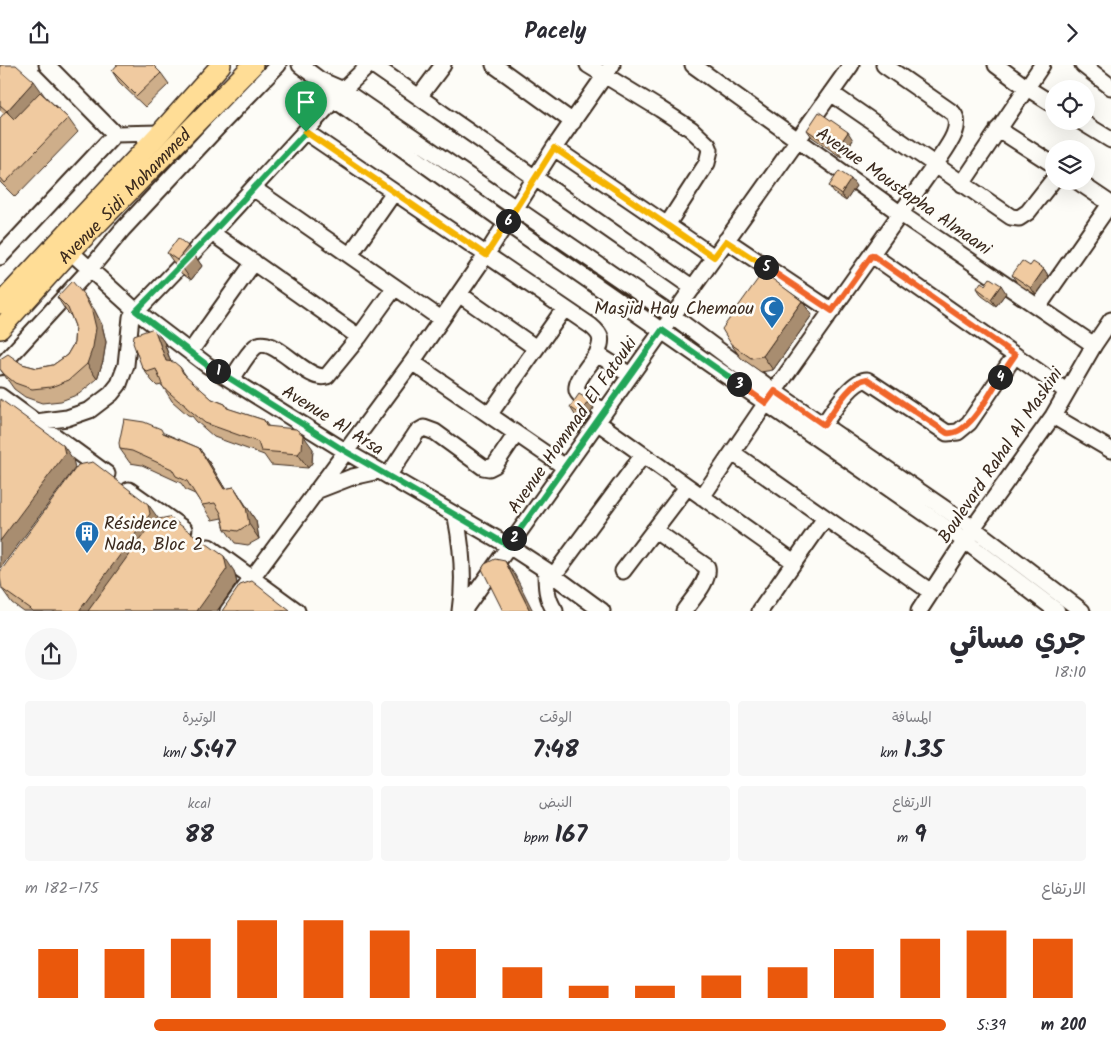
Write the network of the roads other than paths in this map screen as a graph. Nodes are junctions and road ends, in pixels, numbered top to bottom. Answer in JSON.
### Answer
{"nodes":[{"id":1,"x":47,"y":65,"type":"edge"},
{"id":2,"x":222,"y":65,"type":"edge"},
{"id":3,"x":252,"y":65,"type":"edge"},
{"id":4,"x":278,"y":65,"type":"edge"},
{"id":5,"x":300,"y":65,"type":"edge"},
{"id":6,"x":369,"y":65,"type":"edge"},
{"id":7,"x":373,"y":65,"type":"edge"},
{"id":8,"x":443,"y":65,"type":"edge"},
{"id":9,"x":494,"y":65,"type":"edge"},
{"id":10,"x":588,"y":65,"type":"edge"},
{"id":11,"x":693,"y":65,"type":"edge"},
{"id":12,"x":851,"y":65,"type":"edge"},
{"id":13,"x":884,"y":65,"type":"edge"},
{"id":14,"x":996,"y":65,"type":"edge"},
{"id":15,"x":1042,"y":65,"type":"edge"},
{"id":16,"x":1083,"y":65,"type":"edge"},
{"id":17,"x":608,"y":71,"type":"edge"},
{"id":18,"x":1111,"y":87,"type":"edge"},
{"id":19,"x":1027,"y":88,"type":"junction"},
{"id":20,"x":831,"y":93,"type":"junction"},
{"id":21,"x":339,"y":95,"type":"junction"},
{"id":22,"x":419,"y":97,"type":"junction"},
{"id":23,"x":1045,"y":99,"type":"edge"},
{"id":24,"x":573,"y":122,"type":"junction"},
{"id":25,"x":998,"y":129,"type":"junction"},
{"id":26,"x":1095,"y":130,"type":"edge"},
{"id":27,"x":306,"y":132,"type":"junction"},
{"id":28,"x":160,"y":133,"type":"junction"},
{"id":29,"x":115,"y":134,"type":"junction"},
{"id":30,"x":798,"y":139,"type":"junction"},
{"id":31,"x":1111,"y":140,"type":"edge"},
{"id":32,"x":554,"y":148,"type":"junction"},
{"id":33,"x":1045,"y":159,"type":"edge"},
{"id":34,"x":935,"y":165,"type":"junction"},
{"id":35,"x":534,"y":178,"type":"junction"},
{"id":36,"x":962,"y":184,"type":"junction"},
{"id":37,"x":253,"y":188,"type":"junction"},
{"id":38,"x":1046,"y":190,"type":"edge"},
{"id":39,"x":1090,"y":190,"type":"edge"},
{"id":40,"x":394,"y":192,"type":"junction"},
{"id":41,"x":1111,"y":204,"type":"edge"},
{"id":42,"x":516,"y":207,"type":"junction"},
{"id":43,"x":901,"y":214,"type":"junction"},
{"id":44,"x":506,"y":223,"type":"junction"},
{"id":45,"x":667,"y":225,"type":"junction"},
{"id":46,"x":212,"y":233,"type":"junction"},
{"id":47,"x":726,"y":241,"type":"junction"},
{"id":48,"x":64,"y":247,"type":"junction"},
{"id":49,"x":350,"y":255,"type":"junction"},
{"id":50,"x":486,"y":255,"type":"junction"},
{"id":51,"x":872,"y":255,"type":"junction"},
{"id":52,"x":0,"y":257,"type":"edge"},
{"id":53,"x":714,"y":257,"type":"junction"},
{"id":54,"x":254,"y":263,"type":"junction"},
{"id":55,"x":90,"y":269,"type":"junction"},
{"id":56,"x":395,"y":287,"type":"junction"},
{"id":57,"x":692,"y":287,"type":"junction"},
{"id":58,"x":459,"y":294,"type":"junction"},
{"id":59,"x":0,"y":304,"type":"edge"},
{"id":60,"x":1038,"y":307,"type":"junction"},
{"id":61,"x":564,"y":309,"type":"junction"},
{"id":62,"x":136,"y":311,"type":"junction"},
{"id":63,"x":832,"y":311,"type":"junction"},
{"id":64,"x":673,"y":315,"type":"junction"},
{"id":65,"x":441,"y":319,"type":"junction"},
{"id":66,"x":1111,"y":320,"type":"edge"},
{"id":67,"x":0,"y":329,"type":"edge"},
{"id":68,"x":662,"y":330,"type":"junction"},
{"id":69,"x":359,"y":337,"type":"junction"},
{"id":70,"x":1094,"y":345,"type":"junction"},
{"id":71,"x":536,"y":348,"type":"junction"},
{"id":72,"x":190,"y":352,"type":"junction"},
{"id":73,"x":597,"y":353,"type":"junction"},
{"id":74,"x":1015,"y":355,"type":"junction"},
{"id":75,"x":412,"y":361,"type":"junction"},
{"id":76,"x":0,"y":367,"type":"edge"},
{"id":77,"x":630,"y":375,"type":"junction"},
{"id":78,"x":232,"y":379,"type":"junction"},
{"id":79,"x":1066,"y":391,"type":"junction"},
{"id":80,"x":0,"y":396,"type":"edge"},
{"id":81,"x":770,"y":397,"type":"junction"},
{"id":82,"x":489,"y":415,"type":"junction"},
{"id":83,"x":1053,"y":416,"type":"junction"},
{"id":84,"x":601,"y":417,"type":"junction"},
{"id":85,"x":36,"y":422,"type":"junction"},
{"id":86,"x":820,"y":431,"type":"junction"},
{"id":87,"x":516,"y":433,"type":"junction"},
{"id":88,"x":1111,"y":450,"type":"edge"},
{"id":89,"x":345,"y":451,"type":"junction"},
{"id":90,"x":732,"y":453,"type":"junction"},
{"id":91,"x":643,"y":455,"type":"junction"},
{"id":92,"x":565,"y":467,"type":"junction"},
{"id":93,"x":383,"y":474,"type":"junction"},
{"id":94,"x":687,"y":487,"type":"junction"},
{"id":95,"x":315,"y":491,"type":"junction"},
{"id":96,"x":702,"y":497,"type":"junction"},
{"id":97,"x":456,"y":517,"type":"junction"},
{"id":98,"x":825,"y":518,"type":"junction"},
{"id":99,"x":654,"y":530,"type":"junction"},
{"id":100,"x":969,"y":535,"type":"junction"},
{"id":101,"x":509,"y":546,"type":"junction"},
{"id":102,"x":794,"y":562,"type":"junction"},
{"id":103,"x":624,"y":571,"type":"dead end"},
{"id":104,"x":550,"y":573,"type":"junction"},
{"id":105,"x":251,"y":577,"type":"junction"},
{"id":106,"x":931,"y":592,"type":"junction"},
{"id":107,"x":767,"y":608,"type":"edge"},
{"id":108,"x":228,"y":611,"type":"edge"},
{"id":109,"x":297,"y":611,"type":"edge"},
{"id":110,"x":462,"y":611,"type":"edge"},
{"id":111,"x":555,"y":611,"type":"edge"},
{"id":112,"x":602,"y":611,"type":"edge"},
{"id":113,"x":684,"y":611,"type":"edge"},
{"id":114,"x":919,"y":611,"type":"edge"},
{"id":115,"x":1057,"y":611,"type":"edge"},
{"id":116,"x":1082,"y":611,"type":"edge"}],
"edges":[{"from":1,"to":29,"type":"street"},
{"from":2,"to":28,"type":"main road","name":"Avenue Sidi Mohammed"},
{"from":3,"to":48,"type":"main road","name":"Avenue Sidi Mohammed"},
{"from":4,"to":55,"type":"street"},
{"from":5,"to":21,"type":"street"},
{"from":6,"to":21,"type":"street"},
{"from":7,"to":22,"type":"street"},
{"from":8,"to":22,"type":"street"},
{"from":9,"to":24,"type":"street"},
{"from":10,"to":17,"type":"street"},
{"from":11,"to":30,"type":"street","name":"Avenue Moustapha Almaani"},
{"from":12,"to":20,"type":"street","name":"Avenue Hommad El Fatouki"},
{"from":13,"to":34,"type":"street"},
{"from":14,"to":19,"type":"street"},
{"from":15,"to":19,"type":"street"},
{"from":16,"to":18,"type":"street"},
{"from":17,"to":24,"type":"street"},
{"from":17,"to":45,"type":"street"},
{"from":19,"to":23,"type":"street"},
{"from":19,"to":25,"type":"street"},
{"from":20,"to":30,"type":"street","name":"Avenue Hommad El Fatouki"},
{"from":20,"to":34,"type":"street"},
{"from":21,"to":27,"type":"street"},
{"from":21,"to":42,"type":"street"},
{"from":21,"to":44,"type":"street"},
{"from":22,"to":35,"type":"street"},
{"from":24,"to":32,"type":"street"},
{"from":25,"to":33,"type":"street"},
{"from":25,"to":36,"type":"street"},
{"from":26,"to":31,"type":"street"},
{"from":27,"to":37,"type":"street"},
{"from":27,"to":40,"type":"street"},
{"from":28,"to":29,"type":"street"},
{"from":28,"to":48,"type":"main road","name":"Avenue Sidi Mohammed"},
{"from":29,"to":52,"type":"street"},
{"from":30,"to":43,"type":"street","name":"Avenue Moustapha Almaani"},
{"from":30,"to":47,"type":"street","name":"Avenue Hommad El Fatouki"},
{"from":32,"to":35,"type":"street"},
{"from":32,"to":45,"type":"street"},
{"from":34,"to":36,"type":"street"},
{"from":34,"to":43,"type":"street"},
{"from":35,"to":42,"type":"street"},
{"from":35,"to":57,"type":"street"},
{"from":36,"to":38,"type":"street"},
{"from":37,"to":46,"type":"street"},
{"from":37,"to":49,"type":"street"},
{"from":39,"to":41,"type":"street"},
{"from":40,"to":49,"type":"street"},
{"from":40,"to":50,"type":"street"},
{"from":41,"to":60,"type":"street"},
{"from":42,"to":44,"type":"street"},
{"from":42,"to":64,"type":"street"},
{"from":43,"to":51,"type":"street"},
{"from":43,"to":60,"type":"street","name":"Avenue Moustapha Almaani"},
{"from":44,"to":50,"type":"street"},
{"from":44,"to":68,"type":"street"},
{"from":45,"to":53,"type":"street"},
{"from":46,"to":54,"type":"street"},
{"from":46,"to":62,"type":"street"},
{"from":47,"to":53,"type":"street","name":"Avenue Hommad El Fatouki"},
{"from":47,"to":63,"type":"street"},
{"from":48,"to":55,"type":"street","name":"Avenue Al Arsa"},
{"from":48,"to":59,"type":"main road","name":"Avenue Sidi Mohammed"},
{"from":48,"to":67,"type":"main road","name":"Avenue Sidi Mohammed"},
{"from":49,"to":56,"type":"street"},
{"from":50,"to":58,"type":"street"},
{"from":50,"to":61,"type":"street"},
{"from":51,"to":63,"type":"street"},
{"from":51,"to":74,"type":"street"},
{"from":53,"to":57,"type":"street","name":"Avenue Hommad El Fatouki"},
{"from":54,"to":69,"type":"street"},
{"from":54,"to":72,"type":"street"},
{"from":55,"to":62,"type":"street","name":"Avenue Al Arsa"},
{"from":55,"to":76,"type":"street"},
{"from":56,"to":65,"type":"street"},
{"from":56,"to":69,"type":"street"},
{"from":57,"to":64,"type":"street","name":"Avenue Hommad El Fatouki"},
{"from":58,"to":65,"type":"street"},
{"from":58,"to":71,"type":"street"},
{"from":60,"to":70,"type":"street","name":"Avenue Moustapha Almaani"},
{"from":61,"to":71,"type":"street"},
{"from":61,"to":73,"type":"street"},
{"from":62,"to":72,"type":"street","name":"Avenue Al Arsa"},
{"from":62,"to":85,"type":"street"},
{"from":63,"to":81,"type":"street"},
{"from":64,"to":68,"type":"street","name":"Avenue Hommad El Fatouki"},
{"from":64,"to":81,"type":"street"},
{"from":65,"to":75,"type":"street"},
{"from":66,"to":70,"type":"street","name":"Boulevard Rahal Al Maskini"},
{"from":68,"to":77,"type":"street","name":"Avenue Hommad El Fatouki"},
{"from":68,"to":81,"type":"street"},
{"from":69,"to":78,"type":"street"},
{"from":70,"to":79,"type":"street","name":"Boulevard Rahal Al Maskini"},
{"from":71,"to":82,"type":"street"},
{"from":72,"to":78,"type":"street","name":"Avenue Al Arsa"},
{"from":73,"to":77,"type":"street"},
{"from":73,"to":84,"type":"street"},
{"from":74,"to":79,"type":"street"},
{"from":74,"to":86,"type":"street"},
{"from":75,"to":82,"type":"street"},
{"from":75,"to":89,"type":"street"},
{"from":77,"to":84,"type":"street","name":"Avenue Hommad El Fatouki"},
{"from":78,"to":89,"type":"street","name":"Avenue Al Arsa"},
{"from":79,"to":83,"type":"street","name":"Boulevard Rahal Al Maskini"},
{"from":80,"to":85,"type":"street"},
{"from":81,"to":86,"type":"street"},
{"from":81,"to":90,"type":"street"},
{"from":82,"to":87,"type":"street"},
{"from":83,"to":88,"type":"street"},
{"from":83,"to":100,"type":"street","name":"Boulevard Rahal Al Maskini"},
{"from":84,"to":91,"type":"street"},
{"from":84,"to":92,"type":"street","name":"Avenue Hommad El Fatouki"},
{"from":85,"to":105,"type":"street"},
{"from":86,"to":100,"type":"street"},
{"from":87,"to":92,"type":"street"},
{"from":87,"to":93,"type":"street"},
{"from":89,"to":93,"type":"street","name":"Avenue Al Arsa"},
{"from":89,"to":95,"type":"street"},
{"from":90,"to":96,"type":"street"},
{"from":90,"to":98,"type":"street"},
{"from":91,"to":94,"type":"street"},
{"from":91,"to":104,"type":"street"},
{"from":92,"to":101,"type":"street","name":"Avenue Hommad El Fatouki"},
{"from":93,"to":95,"type":"street"},
{"from":93,"to":97,"type":"street","name":"Avenue Al Arsa"},
{"from":94,"to":96,"type":"street"},
{"from":94,"to":99,"type":"street"},
{"from":95,"to":105,"type":"street"},
{"from":96,"to":102,"type":"street"},
{"from":97,"to":101,"type":"street","name":"Avenue Al Arsa"},
{"from":97,"to":110,"type":"street"},
{"from":98,"to":102,"type":"street"},
{"from":98,"to":106,"type":"street"},
{"from":99,"to":103,"type":"street"},
{"from":99,"to":113,"type":"street"},
{"from":100,"to":106,"type":"street","name":"Boulevard Rahal Al Maskini"},
{"from":100,"to":115,"type":"street"},
{"from":100,"to":116,"type":"street"},
{"from":101,"to":104,"type":"street","name":"Avenue Al Arsa"},
{"from":101,"to":110,"type":"street","name":"Avenue Hommad El Fatouki"},
{"from":102,"to":107,"type":"street"},
{"from":104,"to":111,"type":"street"},
{"from":104,"to":112,"type":"street","name":"Avenue Al Arsa"},
{"from":105,"to":108,"type":"street"},
{"from":105,"to":109,"type":"street"},
{"from":106,"to":114,"type":"street","name":"Boulevard Rahal Al Maskini"}]}
